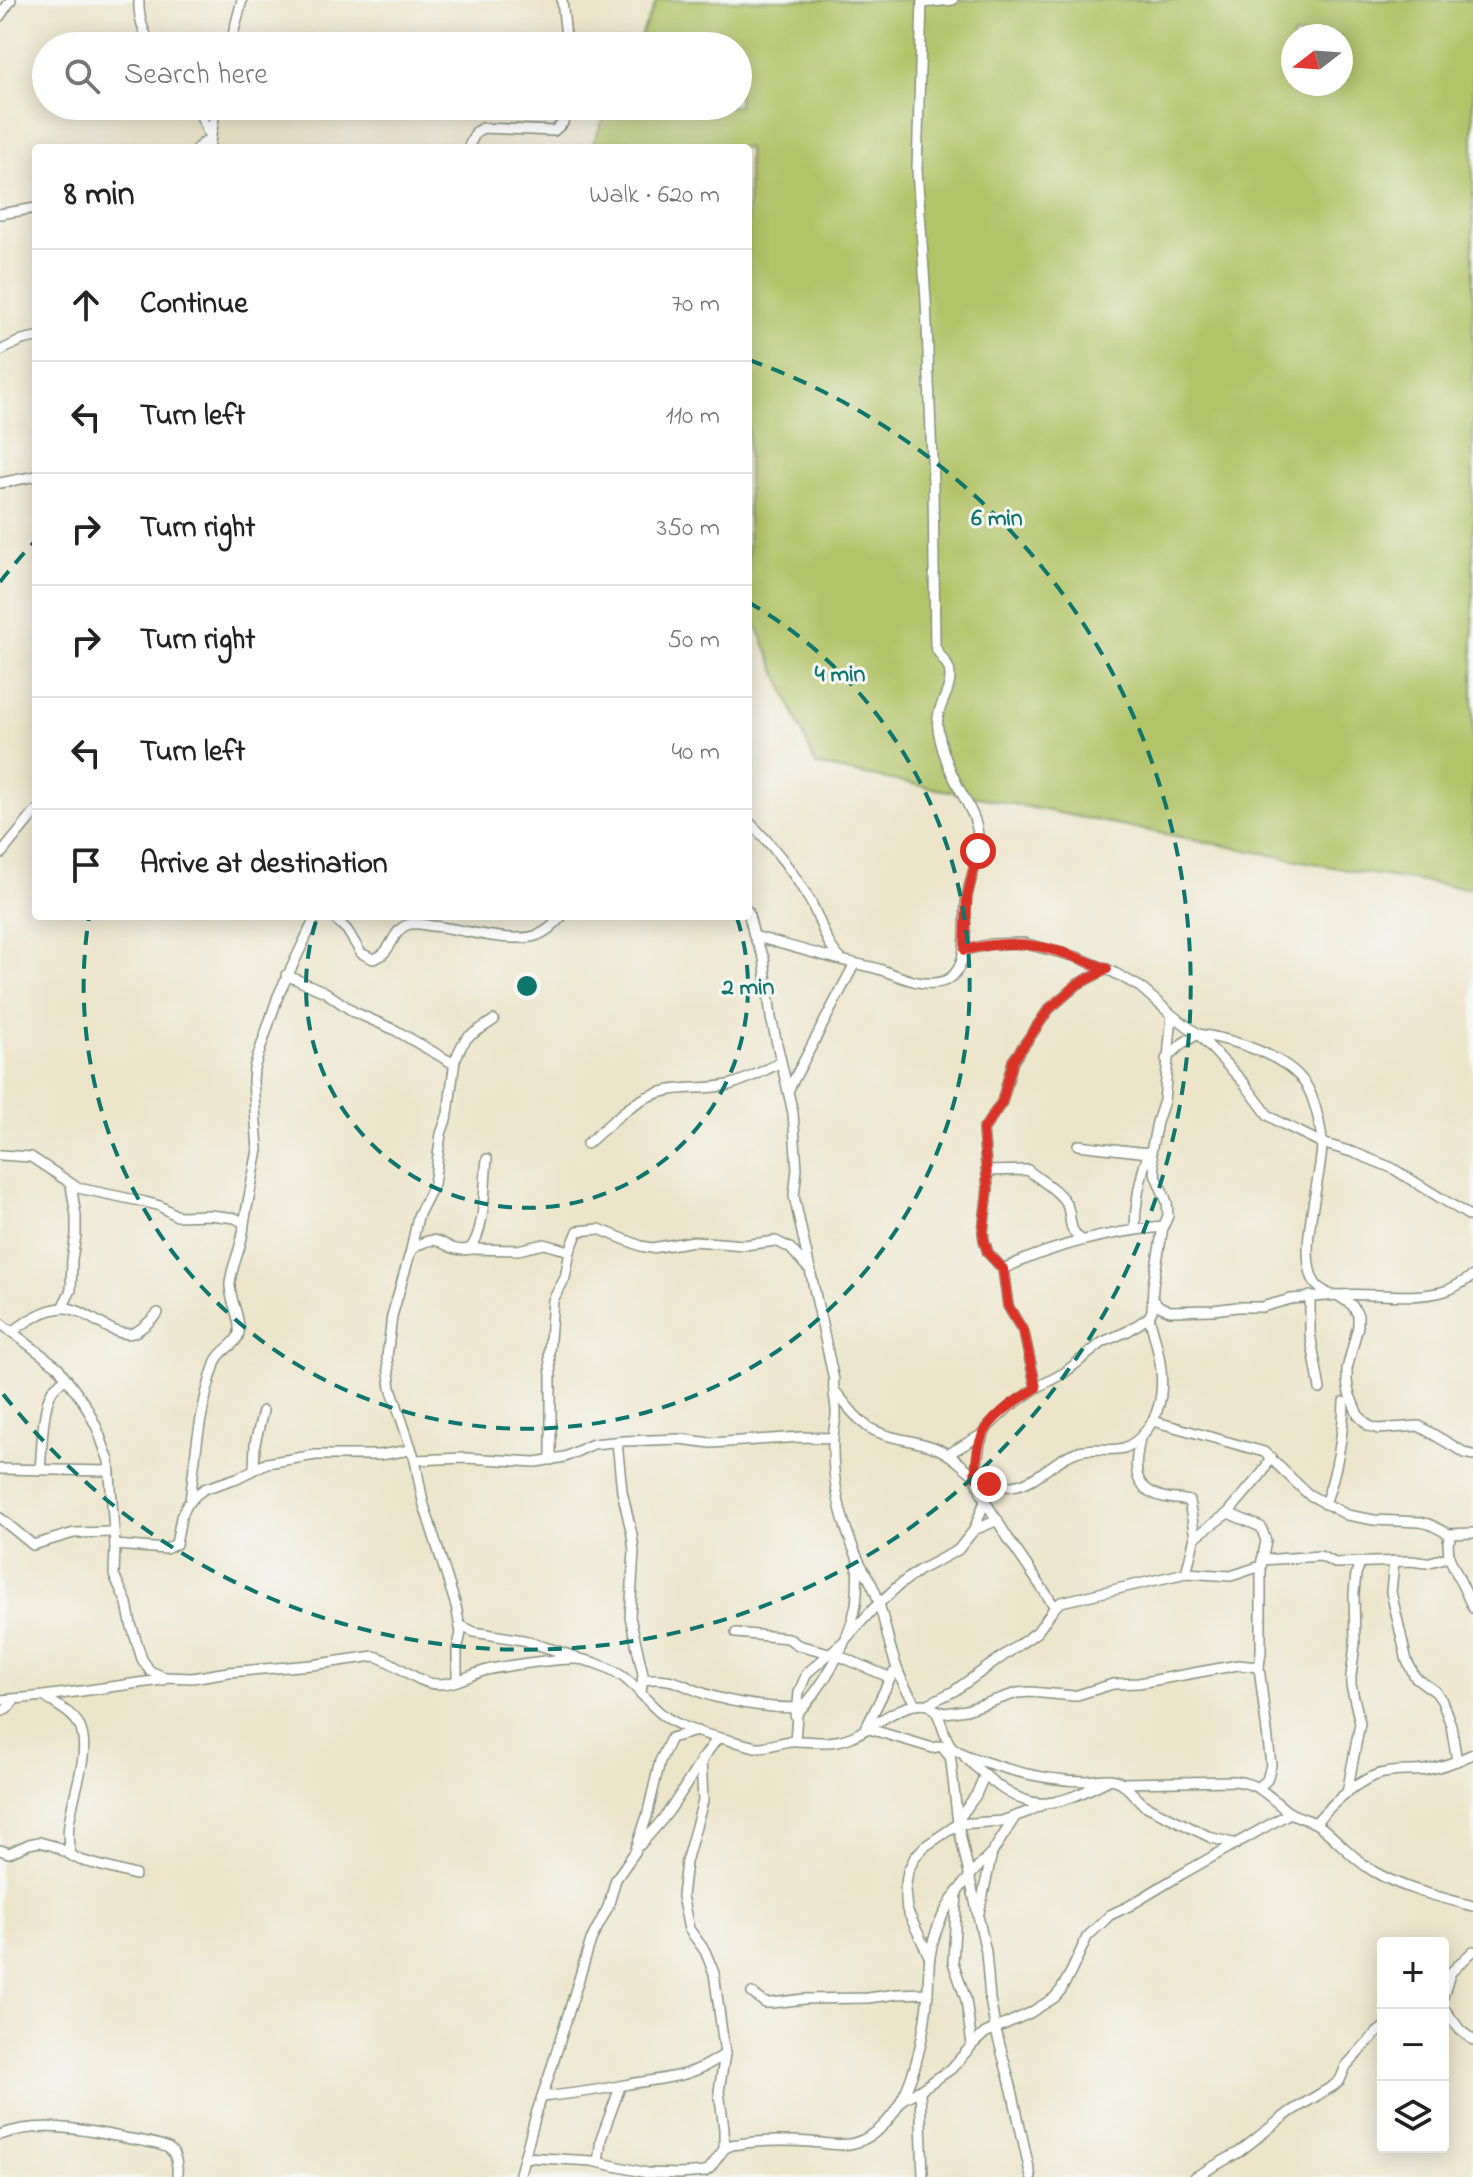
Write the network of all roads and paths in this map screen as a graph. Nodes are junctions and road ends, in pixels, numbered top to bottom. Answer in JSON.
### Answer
{"nodes":[{"id":1,"x":11,"y":0,"type":"edge"},
{"id":2,"x":139,"y":0,"type":"edge"},
{"id":3,"x":242,"y":0,"type":"edge"},
{"id":4,"x":562,"y":0,"type":"edge"},
{"id":5,"x":953,"y":0,"type":"edge"},
{"id":6,"x":922,"y":2,"type":"edge"},
{"id":7,"x":0,"y":16,"type":"edge"},
{"id":8,"x":145,"y":32,"type":"edge"},
{"id":9,"x":234,"y":32,"type":"edge"},
{"id":10,"x":565,"y":32,"type":"edge"},
{"id":11,"x":202,"y":120,"type":"edge"},
{"id":12,"x":214,"y":120,"type":"edge"},
{"id":13,"x":563,"y":120,"type":"edge"},
{"id":14,"x":210,"y":143,"type":"edge"},
{"id":15,"x":470,"y":144,"type":"edge"},
{"id":16,"x":32,"y":209,"type":"edge"},
{"id":17,"x":0,"y":214,"type":"edge"},
{"id":18,"x":32,"y":338,"type":"edge"},
{"id":19,"x":0,"y":351,"type":"edge"},
{"id":20,"x":32,"y":477,"type":"edge"},
{"id":21,"x":0,"y":483,"type":"edge"},
{"id":22,"x":32,"y":818,"type":"edge"},
{"id":23,"x":752,"y":825,"type":"edge"},
{"id":24,"x":0,"y":855,"type":"edge"},
{"id":25,"x":314,"y":920,"type":"edge"},
{"id":26,"x":336,"y":920,"type":"edge"},
{"id":27,"x":558,"y":920,"type":"edge"},
{"id":28,"x":750,"y":920,"type":"edge"},
{"id":29,"x":754,"y":936,"type":"junction"},
{"id":30,"x":965,"y":950,"type":"junction"},
{"id":31,"x":850,"y":963,"type":"junction"},
{"id":32,"x":1107,"y":969,"type":"junction"},
{"id":33,"x":286,"y":975,"type":"junction"},
{"id":34,"x":1172,"y":1015,"type":"junction"},
{"id":35,"x":494,"y":1020,"type":"dead end"},
{"id":36,"x":1198,"y":1034,"type":"junction"},
{"id":37,"x":1166,"y":1059,"type":"junction"},
{"id":38,"x":780,"y":1063,"type":"junction"},
{"id":39,"x":454,"y":1064,"type":"junction"},
{"id":40,"x":788,"y":1091,"type":"junction"},
{"id":41,"x":1322,"y":1143,"type":"junction"},
{"id":42,"x":587,"y":1144,"type":"dead end"},
{"id":43,"x":1078,"y":1145,"type":"dead end"},
{"id":44,"x":1150,"y":1148,"type":"junction"},
{"id":45,"x":0,"y":1155,"type":"edge"},
{"id":46,"x":487,"y":1159,"type":"dead end"},
{"id":47,"x":987,"y":1171,"type":"junction"},
{"id":48,"x":71,"y":1185,"type":"junction"},
{"id":49,"x":1473,"y":1218,"type":"edge"},
{"id":50,"x":244,"y":1223,"type":"junction"},
{"id":51,"x":1163,"y":1227,"type":"junction"},
{"id":52,"x":1135,"y":1229,"type":"junction"},
{"id":53,"x":1081,"y":1240,"type":"junction"},
{"id":54,"x":470,"y":1249,"type":"junction"},
{"id":55,"x":411,"y":1250,"type":"junction"},
{"id":56,"x":570,"y":1251,"type":"junction"},
{"id":57,"x":1003,"y":1269,"type":"junction"},
{"id":58,"x":810,"y":1270,"type":"junction"},
{"id":59,"x":1473,"y":1276,"type":"edge"},
{"id":60,"x":1333,"y":1295,"type":"junction"},
{"id":61,"x":1310,"y":1296,"type":"junction"},
{"id":62,"x":1152,"y":1298,"type":"junction"},
{"id":63,"x":62,"y":1308,"type":"junction"},
{"id":64,"x":158,"y":1313,"type":"dead end"},
{"id":65,"x":1149,"y":1317,"type":"junction"},
{"id":66,"x":0,"y":1323,"type":"edge"},
{"id":67,"x":12,"y":1332,"type":"junction"},
{"id":68,"x":67,"y":1379,"type":"junction"},
{"id":69,"x":1036,"y":1388,"type":"junction"},
{"id":70,"x":833,"y":1389,"type":"junction"},
{"id":71,"x":1320,"y":1389,"type":"dead end"},
{"id":72,"x":1344,"y":1402,"type":"dead end"},
{"id":73,"x":263,"y":1411,"type":"dead end"},
{"id":74,"x":1153,"y":1421,"type":"junction"},
{"id":75,"x":983,"y":1434,"type":"junction"},
{"id":76,"x":833,"y":1438,"type":"junction"},
{"id":77,"x":1140,"y":1438,"type":"junction"},
{"id":78,"x":617,"y":1442,"type":"junction"},
{"id":79,"x":948,"y":1454,"type":"junction"},
{"id":80,"x":412,"y":1455,"type":"junction"},
{"id":81,"x":1473,"y":1455,"type":"edge"},
{"id":82,"x":1271,"y":1457,"type":"junction"},
{"id":83,"x":551,"y":1460,"type":"junction"},
{"id":84,"x":0,"y":1469,"type":"edge"},
{"id":85,"x":254,"y":1469,"type":"junction"},
{"id":86,"x":40,"y":1470,"type":"junction"},
{"id":87,"x":109,"y":1471,"type":"junction"},
{"id":88,"x":975,"y":1477,"type":"junction"},
{"id":89,"x":985,"y":1501,"type":"junction"},
{"id":90,"x":190,"y":1502,"type":"junction"},
{"id":91,"x":1325,"y":1504,"type":"junction"},
{"id":92,"x":1228,"y":1513,"type":"junction"},
{"id":93,"x":0,"y":1518,"type":"edge"},
{"id":94,"x":998,"y":1520,"type":"junction"},
{"id":95,"x":974,"y":1530,"type":"junction"},
{"id":96,"x":114,"y":1532,"type":"junction"},
{"id":97,"x":1473,"y":1533,"type":"edge"},
{"id":98,"x":1452,"y":1535,"type":"junction"},
{"id":99,"x":1195,"y":1537,"type":"junction"},
{"id":100,"x":115,"y":1545,"type":"junction"},
{"id":101,"x":1449,"y":1557,"type":"junction"},
{"id":102,"x":858,"y":1559,"type":"junction"},
{"id":103,"x":1394,"y":1561,"type":"junction"},
{"id":104,"x":1262,"y":1563,"type":"junction"},
{"id":105,"x":1360,"y":1563,"type":"junction"},
{"id":106,"x":1186,"y":1573,"type":"junction"},
{"id":107,"x":879,"y":1604,"type":"junction"},
{"id":108,"x":1055,"y":1607,"type":"junction"},
{"id":109,"x":1473,"y":1608,"type":"edge"},
{"id":110,"x":460,"y":1625,"type":"junction"},
{"id":111,"x":736,"y":1633,"type":"dead end"},
{"id":112,"x":843,"y":1642,"type":"junction"},
{"id":113,"x":834,"y":1654,"type":"junction"},
{"id":114,"x":582,"y":1659,"type":"junction"},
{"id":115,"x":895,"y":1666,"type":"junction"},
{"id":116,"x":1259,"y":1667,"type":"junction"},
{"id":117,"x":164,"y":1677,"type":"junction"},
{"id":118,"x":891,"y":1678,"type":"junction"},
{"id":119,"x":457,"y":1680,"type":"junction"},
{"id":120,"x":643,"y":1680,"type":"junction"},
{"id":121,"x":641,"y":1694,"type":"junction"},
{"id":122,"x":45,"y":1697,"type":"junction"},
{"id":123,"x":15,"y":1699,"type":"junction"},
{"id":124,"x":0,"y":1700,"type":"edge"},
{"id":125,"x":927,"y":1706,"type":"junction"},
{"id":126,"x":796,"y":1711,"type":"junction"},
{"id":127,"x":0,"y":1712,"type":"edge"},
{"id":128,"x":663,"y":1716,"type":"junction"},
{"id":129,"x":866,"y":1728,"type":"junction"},
{"id":130,"x":697,"y":1731,"type":"junction"},
{"id":131,"x":671,"y":1738,"type":"junction"},
{"id":132,"x":718,"y":1738,"type":"junction"},
{"id":133,"x":795,"y":1740,"type":"junction"},
{"id":134,"x":949,"y":1744,"type":"junction"},
{"id":135,"x":961,"y":1754,"type":"junction"},
{"id":136,"x":1473,"y":1754,"type":"edge"},
{"id":137,"x":950,"y":1757,"type":"junction"},
{"id":138,"x":701,"y":1759,"type":"junction"},
{"id":139,"x":1457,"y":1761,"type":"junction"},
{"id":140,"x":985,"y":1774,"type":"junction"},
{"id":141,"x":1118,"y":1781,"type":"junction"},
{"id":142,"x":1259,"y":1787,"type":"junction"},
{"id":143,"x":1347,"y":1793,"type":"junction"},
{"id":144,"x":1044,"y":1804,"type":"junction"},
{"id":145,"x":1290,"y":1813,"type":"junction"},
{"id":146,"x":1016,"y":1817,"type":"junction"},
{"id":147,"x":958,"y":1822,"type":"junction"},
{"id":148,"x":1315,"y":1823,"type":"junction"},
{"id":149,"x":1237,"y":1844,"type":"junction"},
{"id":150,"x":0,"y":1850,"type":"edge"},
{"id":151,"x":635,"y":1852,"type":"junction"},
{"id":152,"x":992,"y":1853,"type":"junction"},
{"id":153,"x":72,"y":1856,"type":"junction"},
{"id":154,"x":135,"y":1875,"type":"dead end"},
{"id":155,"x":969,"y":1876,"type":"junction"},
{"id":156,"x":957,"y":1892,"type":"junction"},
{"id":157,"x":1473,"y":1906,"type":"edge"},
{"id":158,"x":978,"y":1917,"type":"junction"},
{"id":159,"x":1473,"y":1951,"type":"edge"},
{"id":160,"x":929,"y":1956,"type":"junction"},
{"id":161,"x":1449,"y":1975,"type":"edge"},
{"id":162,"x":752,"y":1993,"type":"dead end"},
{"id":163,"x":928,"y":1993,"type":"junction"},
{"id":164,"x":1444,"y":2009,"type":"edge"},
{"id":165,"x":995,"y":2027,"type":"junction"},
{"id":166,"x":1377,"y":2033,"type":"edge"},
{"id":167,"x":1473,"y":2040,"type":"edge"},
{"id":168,"x":972,"y":2045,"type":"junction"},
{"id":169,"x":725,"y":2054,"type":"junction"},
{"id":170,"x":619,"y":2090,"type":"dead end"},
{"id":171,"x":920,"y":2090,"type":"junction"},
{"id":172,"x":542,"y":2097,"type":"junction"},
{"id":173,"x":903,"y":2099,"type":"junction"},
{"id":174,"x":0,"y":2135,"type":"edge"},
{"id":175,"x":724,"y":2149,"type":"junction"},
{"id":176,"x":524,"y":2157,"type":"junction"},
{"id":177,"x":598,"y":2162,"type":"junction"},
{"id":178,"x":177,"y":2177,"type":"edge"},
{"id":179,"x":519,"y":2177,"type":"edge"},
{"id":180,"x":923,"y":2177,"type":"edge"},
{"id":181,"x":1031,"y":2177,"type":"edge"},
{"id":182,"x":1195,"y":2177,"type":"edge"}],
"edges":[{"from":1,"to":7,"type":"street"},
{"from":2,"to":8,"type":"street"},
{"from":3,"to":9,"type":"street"},
{"from":4,"to":10,"type":"street"},
{"from":5,"to":6,"type":"street"},
{"from":6,"to":30,"type":"street"},
{"from":11,"to":14,"type":"street"},
{"from":12,"to":14,"type":"street"},
{"from":13,"to":15,"type":"street"},
{"from":16,"to":17,"type":"street"},
{"from":18,"to":19,"type":"street"},
{"from":20,"to":21,"type":"street"},
{"from":22,"to":24,"type":"street"},
{"from":23,"to":31,"type":"street"},
{"from":25,"to":33,"type":"street"},
{"from":26,"to":27,"type":"street"},
{"from":28,"to":29,"type":"street"},
{"from":29,"to":31,"type":"street"},
{"from":29,"to":38,"type":"street"},
{"from":30,"to":31,"type":"street"},
{"from":30,"to":32,"type":"street"},
{"from":31,"to":40,"type":"street"},
{"from":32,"to":34,"type":"street"},
{"from":32,"to":47,"type":"street"},
{"from":33,"to":39,"type":"street"},
{"from":33,"to":50,"type":"street"},
{"from":34,"to":36,"type":"street"},
{"from":34,"to":37,"type":"street"},
{"from":35,"to":39,"type":"street"},
{"from":36,"to":37,"type":"street"},
{"from":36,"to":41,"type":"street"},
{"from":36,"to":41,"type":"street"},
{"from":37,"to":44,"type":"street"},
{"from":38,"to":40,"type":"street"},
{"from":38,"to":42,"type":"street"},
{"from":39,"to":55,"type":"street"},
{"from":40,"to":58,"type":"street"},
{"from":41,"to":49,"type":"street"},
{"from":41,"to":60,"type":"street"},
{"from":43,"to":44,"type":"street"},
{"from":44,"to":51,"type":"street"},
{"from":44,"to":52,"type":"street"},
{"from":45,"to":48,"type":"street"},
{"from":46,"to":54,"type":"street"},
{"from":47,"to":53,"type":"street"},
{"from":47,"to":57,"type":"street"},
{"from":48,"to":50,"type":"street"},
{"from":48,"to":63,"type":"street"},
{"from":50,"to":90,"type":"street"},
{"from":51,"to":52,"type":"street"},
{"from":51,"to":62,"type":"street"},
{"from":52,"to":53,"type":"street"},
{"from":53,"to":57,"type":"street"},
{"from":54,"to":55,"type":"street"},
{"from":54,"to":56,"type":"street"},
{"from":55,"to":80,"type":"street"},
{"from":56,"to":58,"type":"street"},
{"from":56,"to":83,"type":"street"},
{"from":57,"to":69,"type":"street"},
{"from":58,"to":70,"type":"street"},
{"from":59,"to":60,"type":"street"},
{"from":60,"to":61,"type":"street"},
{"from":60,"to":81,"type":"street"},
{"from":61,"to":62,"type":"street"},
{"from":61,"to":71,"type":"street"},
{"from":62,"to":65,"type":"street"},
{"from":63,"to":64,"type":"street"},
{"from":63,"to":67,"type":"street"},
{"from":65,"to":69,"type":"street"},
{"from":65,"to":74,"type":"street"},
{"from":66,"to":67,"type":"street"},
{"from":67,"to":68,"type":"street"},
{"from":68,"to":86,"type":"street"},
{"from":68,"to":87,"type":"street"},
{"from":69,"to":75,"type":"street"},
{"from":70,"to":76,"type":"street"},
{"from":70,"to":79,"type":"street"},
{"from":72,"to":91,"type":"street"},
{"from":73,"to":85,"type":"street"},
{"from":74,"to":77,"type":"street"},
{"from":74,"to":82,"type":"street"},
{"from":75,"to":79,"type":"street"},
{"from":75,"to":88,"type":"street"},
{"from":76,"to":78,"type":"street"},
{"from":76,"to":102,"type":"street"},
{"from":77,"to":88,"type":"street"},
{"from":77,"to":99,"type":"street"},
{"from":78,"to":83,"type":"street"},
{"from":78,"to":120,"type":"street"},
{"from":79,"to":88,"type":"street"},
{"from":80,"to":83,"type":"street"},
{"from":80,"to":85,"type":"street"},
{"from":80,"to":110,"type":"street"},
{"from":82,"to":91,"type":"street"},
{"from":82,"to":92,"type":"street"},
{"from":84,"to":86,"type":"street"},
{"from":85,"to":90,"type":"street"},
{"from":86,"to":87,"type":"street"},
{"from":87,"to":96,"type":"street"},
{"from":88,"to":89,"type":"street"},
{"from":89,"to":94,"type":"street"},
{"from":89,"to":95,"type":"street"},
{"from":90,"to":100,"type":"street"},
{"from":91,"to":98,"type":"street"},
{"from":92,"to":99,"type":"street"},
{"from":92,"to":104,"type":"street"},
{"from":93,"to":96,"type":"street"},
{"from":94,"to":95,"type":"street"},
{"from":94,"to":108,"type":"street"},
{"from":95,"to":107,"type":"street"},
{"from":96,"to":100,"type":"street"},
{"from":97,"to":98,"type":"street"},
{"from":98,"to":101,"type":"street"},
{"from":99,"to":106,"type":"street"},
{"from":100,"to":117,"type":"street"},
{"from":101,"to":103,"type":"street"},
{"from":101,"to":109,"type":"street"},
{"from":102,"to":107,"type":"street"},
{"from":102,"to":112,"type":"street"},
{"from":103,"to":105,"type":"street"},
{"from":103,"to":139,"type":"street"},
{"from":104,"to":105,"type":"street"},
{"from":104,"to":106,"type":"street"},
{"from":104,"to":116,"type":"street"},
{"from":105,"to":143,"type":"street"},
{"from":106,"to":108,"type":"street"},
{"from":107,"to":112,"type":"street"},
{"from":107,"to":115,"type":"street"},
{"from":108,"to":125,"type":"street"},
{"from":110,"to":114,"type":"street"},
{"from":110,"to":119,"type":"street"},
{"from":111,"to":113,"type":"street"},
{"from":112,"to":113,"type":"street"},
{"from":113,"to":118,"type":"street"},
{"from":113,"to":126,"type":"street"},
{"from":113,"to":126,"type":"street"},
{"from":114,"to":119,"type":"street"},
{"from":114,"to":121,"type":"street"},
{"from":115,"to":118,"type":"street"},
{"from":115,"to":125,"type":"street"},
{"from":116,"to":125,"type":"street"},
{"from":116,"to":142,"type":"street"},
{"from":117,"to":119,"type":"street"},
{"from":117,"to":122,"type":"street"},
{"from":118,"to":129,"type":"street"},
{"from":120,"to":121,"type":"street"},
{"from":120,"to":126,"type":"street"},
{"from":121,"to":128,"type":"street"},
{"from":122,"to":123,"type":"street"},
{"from":122,"to":153,"type":"street"},
{"from":123,"to":124,"type":"street"},
{"from":123,"to":127,"type":"street"},
{"from":125,"to":129,"type":"street"},
{"from":125,"to":134,"type":"street"},
{"from":126,"to":133,"type":"street"},
{"from":128,"to":130,"type":"street"},
{"from":128,"to":131,"type":"street"},
{"from":129,"to":133,"type":"street"},
{"from":129,"to":137,"type":"street"},
{"from":130,"to":131,"type":"street"},
{"from":130,"to":132,"type":"street"},
{"from":131,"to":151,"type":"street"},
{"from":132,"to":133,"type":"street"},
{"from":132,"to":138,"type":"street"},
{"from":134,"to":135,"type":"street"},
{"from":134,"to":137,"type":"street"},
{"from":135,"to":140,"type":"street"},
{"from":135,"to":141,"type":"street"},
{"from":136,"to":139,"type":"street"},
{"from":137,"to":147,"type":"street"},
{"from":138,"to":151,"type":"street"},
{"from":138,"to":169,"type":"street"},
{"from":139,"to":143,"type":"street"},
{"from":140,"to":144,"type":"street"},
{"from":140,"to":147,"type":"street"},
{"from":141,"to":142,"type":"street"},
{"from":141,"to":144,"type":"street"},
{"from":141,"to":149,"type":"street"},
{"from":142,"to":145,"type":"street"},
{"from":143,"to":148,"type":"street"},
{"from":144,"to":146,"type":"street"},
{"from":145,"to":148,"type":"street"},
{"from":145,"to":149,"type":"street"},
{"from":146,"to":147,"type":"street"},
{"from":146,"to":152,"type":"street"},
{"from":147,"to":155,"type":"street"},
{"from":147,"to":160,"type":"street"},
{"from":148,"to":157,"type":"street"},
{"from":149,"to":165,"type":"street"},
{"from":150,"to":153,"type":"street"},
{"from":151,"to":172,"type":"street"},
{"from":152,"to":155,"type":"street"},
{"from":152,"to":158,"type":"street"},
{"from":153,"to":154,"type":"street"},
{"from":155,"to":156,"type":"street"},
{"from":155,"to":158,"type":"street"},
{"from":156,"to":160,"type":"street"},
{"from":156,"to":168,"type":"street"},
{"from":158,"to":165,"type":"street"},
{"from":159,"to":161,"type":"street"},
{"from":160,"to":163,"type":"street"},
{"from":162,"to":163,"type":"street"},
{"from":163,"to":173,"type":"street"},
{"from":164,"to":167,"type":"street"},
{"from":165,"to":168,"type":"street"},
{"from":165,"to":181,"type":"street"},
{"from":166,"to":182,"type":"street"},
{"from":168,"to":171,"type":"street"},
{"from":169,"to":172,"type":"street"},
{"from":169,"to":175,"type":"street"},
{"from":170,"to":177,"type":"street"},
{"from":171,"to":173,"type":"street"},
{"from":171,"to":180,"type":"street"},
{"from":172,"to":176,"type":"street"},
{"from":173,"to":175,"type":"street"},
{"from":174,"to":178,"type":"street"},
{"from":175,"to":177,"type":"street"},
{"from":176,"to":177,"type":"street"},
{"from":176,"to":179,"type":"street"}]}
